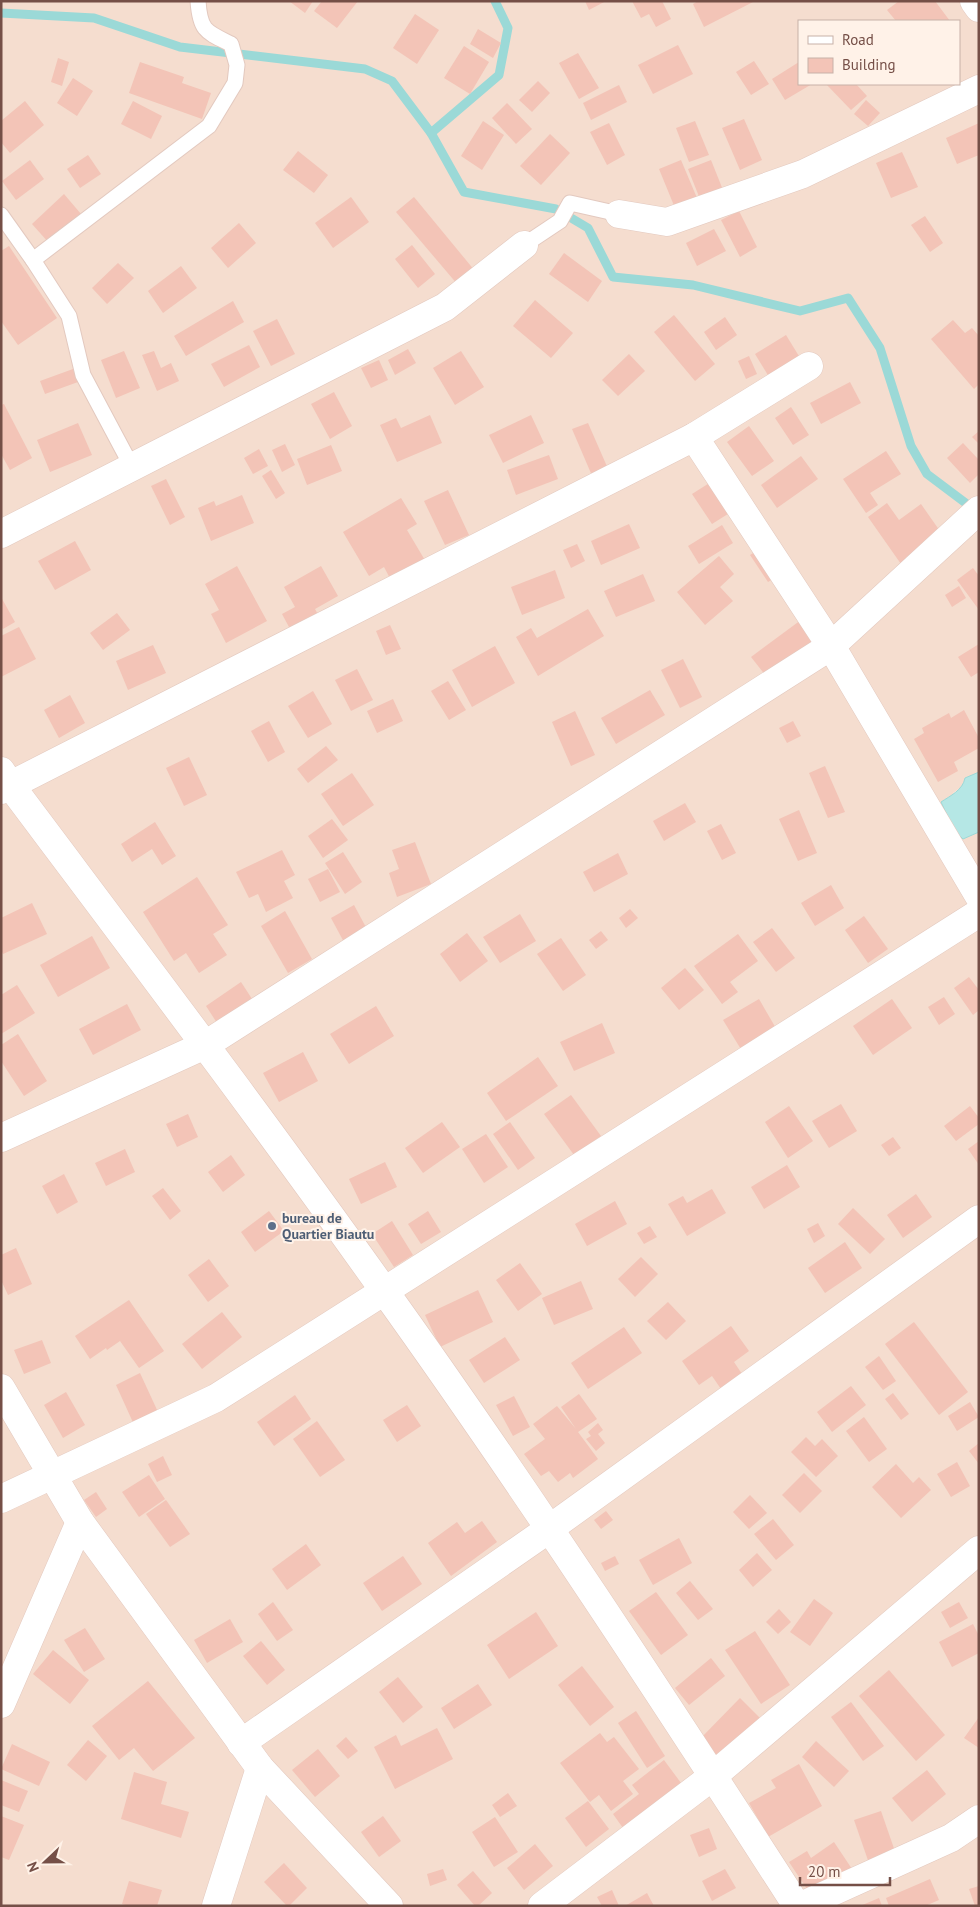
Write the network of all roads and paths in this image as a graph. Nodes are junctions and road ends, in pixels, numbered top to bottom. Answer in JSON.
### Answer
{"nodes":[{"id":1,"x":198,"y":1,"type":"edge"},
{"id":2,"x":974,"y":1,"type":"edge"},
{"id":3,"x":979,"y":8,"type":"edge"},
{"id":4,"x":979,"y":89,"type":"edge"},
{"id":5,"x":619,"y":214,"type":"joint"},
{"id":6,"x":4,"y":223,"type":"edge"},
{"id":7,"x":524,"y":245,"type":"joint"},
{"id":8,"x":34,"y":260,"type":"junction"},
{"id":9,"x":809,"y":366,"type":"dead end"},
{"id":10,"x":694,"y":436,"type":"junction"},
{"id":11,"x":132,"y":467,"type":"junction"},
{"id":12,"x":974,"y":515,"type":"edge"},
{"id":13,"x":1,"y":534,"type":"edge"},
{"id":14,"x":831,"y":646,"type":"junction"},
{"id":15,"x":4,"y":782,"type":"edge"},
{"id":16,"x":979,"y":896,"type":"edge"},
{"id":17,"x":979,"y":913,"type":"edge"},
{"id":18,"x":205,"y":1045,"type":"junction"},
{"id":19,"x":1,"y":1138,"type":"edge"},
{"id":20,"x":979,"y":1219,"type":"edge"},
{"id":21,"x":384,"y":1290,"type":"junction"},
{"id":22,"x":1,"y":1388,"type":"edge"},
{"id":23,"x":52,"y":1475,"type":"junction"},
{"id":24,"x":1,"y":1499,"type":"edge"},
{"id":25,"x":80,"y":1522,"type":"junction"},
{"id":26,"x":549,"y":1529,"type":"junction"},
{"id":27,"x":979,"y":1550,"type":"edge"},
{"id":28,"x":1,"y":1704,"type":"edge"},
{"id":29,"x":241,"y":1742,"type":"junction"},
{"id":30,"x":260,"y":1768,"type":"junction"},
{"id":31,"x":713,"y":1776,"type":"junction"},
{"id":32,"x":979,"y":1819,"type":"edge"},
{"id":33,"x":216,"y":1906,"type":"edge"},
{"id":34,"x":390,"y":1906,"type":"edge"},
{"id":35,"x":542,"y":1906,"type":"edge"},
{"id":36,"x":799,"y":1906,"type":"edge"}],
"edges":[{"from":1,"to":8,"type":"lane"},
{"from":2,"to":3,"type":"street"},
{"from":4,"to":5,"type":"street"},
{"from":5,"to":7,"type":"lane"},
{"from":6,"to":8,"type":"lane"},
{"from":7,"to":11,"type":"street"},
{"from":8,"to":11,"type":"lane"},
{"from":9,"to":10,"type":"street"},
{"from":10,"to":14,"type":"street"},
{"from":10,"to":15,"type":"street"},
{"from":11,"to":13,"type":"street"},
{"from":12,"to":14,"type":"street"},
{"from":14,"to":16,"type":"street"},
{"from":14,"to":18,"type":"street"},
{"from":15,"to":18,"type":"street"},
{"from":17,"to":21,"type":"street"},
{"from":18,"to":19,"type":"street"},
{"from":18,"to":21,"type":"street"},
{"from":20,"to":26,"type":"street"},
{"from":21,"to":23,"type":"street"},
{"from":21,"to":26,"type":"street"},
{"from":22,"to":23,"type":"street"},
{"from":23,"to":24,"type":"street"},
{"from":23,"to":25,"type":"street"},
{"from":25,"to":28,"type":"street"},
{"from":25,"to":29,"type":"street"},
{"from":26,"to":29,"type":"street"},
{"from":26,"to":31,"type":"street"},
{"from":27,"to":31,"type":"street"},
{"from":29,"to":30,"type":"street"},
{"from":30,"to":33,"type":"street"},
{"from":30,"to":34,"type":"street"},
{"from":31,"to":35,"type":"street"},
{"from":31,"to":36,"type":"street"},
{"from":32,"to":36,"type":"street"}]}
